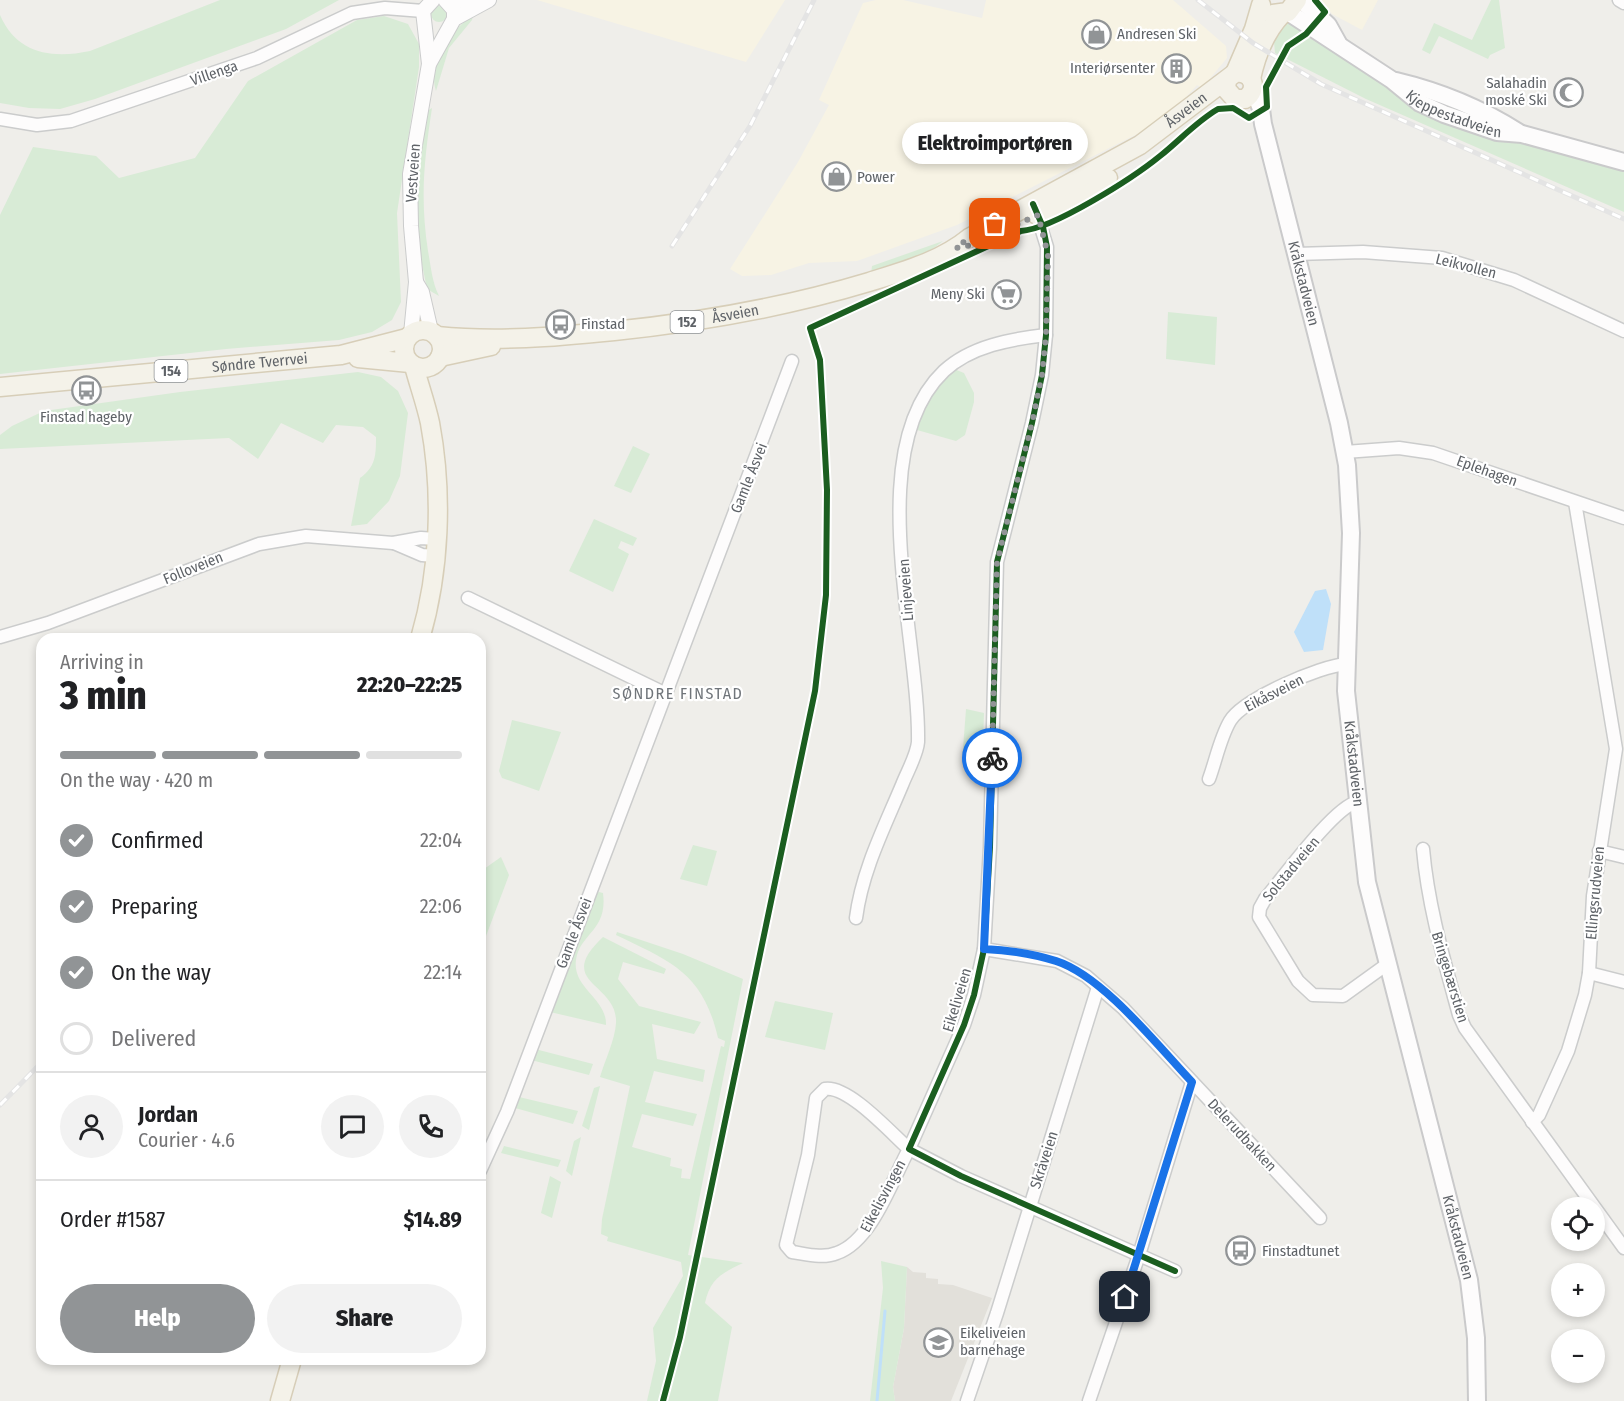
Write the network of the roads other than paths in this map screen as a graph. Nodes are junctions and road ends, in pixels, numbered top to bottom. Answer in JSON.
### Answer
{"nodes":[{"id":1,"x":470,"y":0,"type":"edge"},
{"id":2,"x":489,"y":0,"type":"edge"},
{"id":3,"x":1619,"y":0,"type":"edge"},
{"id":4,"x":447,"y":1,"type":"edge"},
{"id":5,"x":1259,"y":2,"type":"edge"},
{"id":6,"x":1624,"y":3,"type":"edge"},
{"id":7,"x":1292,"y":7,"type":"edge"},
{"id":8,"x":428,"y":12,"type":"edge"},
{"id":9,"x":451,"y":23,"type":"junction"},
{"id":10,"x":429,"y":64,"type":"junction"},
{"id":11,"x":1240,"y":86,"type":"junction"},
{"id":12,"x":0,"y":119,"type":"edge"},
{"id":13,"x":1624,"y":162,"type":"edge"},
{"id":14,"x":1036,"y":209,"type":"junction"},
{"id":15,"x":1296,"y":254,"type":"junction"},
{"id":16,"x":416,"y":282,"type":"junction"},
{"id":17,"x":1624,"y":331,"type":"edge"},
{"id":18,"x":434,"y":334,"type":"junction"},
{"id":19,"x":1046,"y":335,"type":"junction"},
{"id":20,"x":409,"y":336,"type":"junction"},
{"id":21,"x":507,"y":341,"type":"junction"},
{"id":22,"x":341,"y":355,"type":"junction"},
{"id":23,"x":437,"y":361,"type":"junction"},
{"id":24,"x":792,"y":362,"type":"dead end"},
{"id":25,"x":412,"y":364,"type":"junction"},
{"id":26,"x":0,"y":387,"type":"edge"},
{"id":27,"x":430,"y":421,"type":"junction"},
{"id":28,"x":1345,"y":452,"type":"junction"},
{"id":29,"x":1575,"y":502,"type":"junction"},
{"id":30,"x":1624,"y":518,"type":"edge"},
{"id":31,"x":435,"y":548,"type":"junction"},
{"id":32,"x":468,"y":598,"type":"dead end"},
{"id":33,"x":421,"y":633,"type":"edge"},
{"id":34,"x":0,"y":637,"type":"edge"},
{"id":35,"x":1346,"y":663,"type":"junction"},
{"id":36,"x":664,"y":693,"type":"junction"},
{"id":37,"x":1620,"y":750,"type":"edge"},
{"id":38,"x":1209,"y":779,"type":"dead end"},
{"id":39,"x":1357,"y":802,"type":"junction"},
{"id":40,"x":1423,"y":849,"type":"dead end"},
{"id":41,"x":1599,"y":851,"type":"junction"},
{"id":42,"x":1624,"y":857,"type":"edge"},
{"id":43,"x":856,"y":918,"type":"dead end"},
{"id":44,"x":984,"y":949,"type":"junction"},
{"id":45,"x":1386,"y":965,"type":"junction"},
{"id":46,"x":1589,"y":973,"type":"junction"},
{"id":47,"x":1624,"y":982,"type":"edge"},
{"id":48,"x":1098,"y":987,"type":"junction"},
{"id":49,"x":1192,"y":1082,"type":"junction"},
{"id":50,"x":1532,"y":1122,"type":"junction"},
{"id":51,"x":909,"y":1149,"type":"junction"},
{"id":52,"x":486,"y":1158,"type":"edge"},
{"id":53,"x":1029,"y":1206,"type":"junction"},
{"id":54,"x":1320,"y":1218,"type":"dead end"},
{"id":55,"x":1619,"y":1230,"type":"edge"},
{"id":56,"x":1624,"y":1248,"type":"edge"},
{"id":57,"x":1139,"y":1255,"type":"junction"},
{"id":58,"x":1175,"y":1271,"type":"dead end"},
{"id":59,"x":290,"y":1365,"type":"edge"},
{"id":60,"x":280,"y":1401,"type":"edge"},
{"id":61,"x":967,"y":1401,"type":"edge"},
{"id":62,"x":1089,"y":1401,"type":"edge"},
{"id":63,"x":1477,"y":1401,"type":"edge"}],
"edges":[{"from":1,"to":4,"type":"street"},
{"from":2,"to":9,"type":"street"},
{"from":3,"to":6,"type":"street"},
{"from":4,"to":9,"type":"street"},
{"from":5,"to":7,"type":"main road"},
{"from":5,"to":11,"type":"main road"},
{"from":7,"to":11,"type":"main road"},
{"from":7,"to":13,"type":"main road","name":"Kjeppestadveien"},
{"from":8,"to":9,"type":"street"},
{"from":8,"to":10,"type":"street","name":"Vestveien"},
{"from":8,"to":12,"type":"street","name":"Villenga"},
{"from":9,"to":10,"type":"street","name":"Vestveien"},
{"from":10,"to":16,"type":"street","name":"Vestveien"},
{"from":11,"to":14,"type":"main road","name":"Åsveien","number":"152"},
{"from":11,"to":15,"type":"main road","name":"Kråkstadveien"},
{"from":14,"to":19,"type":"street","name":"Eikeliveien"},
{"from":14,"to":21,"type":"main road","name":"Åsveien","number":"152"},
{"from":15,"to":17,"type":"street","name":"Leikvollen"},
{"from":15,"to":28,"type":"main road","name":"Kråkstadveien"},
{"from":16,"to":18,"type":"street","name":"Vestveien"},
{"from":16,"to":20,"type":"street","name":"Vestveien"},
{"from":18,"to":20,"type":"main road","number":"154"},
{"from":18,"to":21,"type":"main road","name":"Åsveien","number":"152"},
{"from":18,"to":23,"type":"main road"},
{"from":19,"to":43,"type":"street","name":"Linjeveien"},
{"from":19,"to":44,"type":"street","name":"Eikeliveien"},
{"from":20,"to":22,"type":"main road","name":"Søndre Tverrvei","number":"154"},
{"from":20,"to":25,"type":"main road"},
{"from":21,"to":23,"type":"main road","name":"Åsveien","number":"152"},
{"from":22,"to":25,"type":"main road","name":"Søndre Tverrvei","number":"154"},
{"from":22,"to":26,"type":"main road","name":"Søndre Tverrvei","number":"154"},
{"from":23,"to":25,"type":"main road","number":"154"},
{"from":23,"to":27,"type":"main road"},
{"from":24,"to":36,"type":"street","name":"Gamle Åsvei"},
{"from":25,"to":27,"type":"main road"},
{"from":27,"to":31,"type":"main road"},
{"from":28,"to":29,"type":"street","name":"Eplehagen"},
{"from":28,"to":35,"type":"main road","name":"Kråkstadveien"},
{"from":29,"to":30,"type":"street","name":"Eplehagen"},
{"from":29,"to":37,"type":"street","name":"Ellingsrudveien"},
{"from":31,"to":33,"type":"main road"},
{"from":31,"to":34,"type":"street","name":"Folloveien"},
{"from":32,"to":36,"type":"street"},
{"from":35,"to":38,"type":"street","name":"Eikåsveien"},
{"from":35,"to":39,"type":"main road","name":"Kråkstadveien"},
{"from":36,"to":52,"type":"street","name":"Gamle Åsvei"},
{"from":37,"to":41,"type":"street","name":"Ellingsrudveien"},
{"from":39,"to":45,"type":"main road","name":"Kråkstadveien"},
{"from":39,"to":45,"type":"street","name":"Solstadveien"},
{"from":40,"to":50,"type":"street","name":"Bringebærstien"},
{"from":41,"to":42,"type":"street"},
{"from":41,"to":46,"type":"street","name":"Ellingsrudveien"},
{"from":44,"to":48,"type":"street","name":"Delerudbakken"},
{"from":44,"to":51,"type":"street","name":"Eikeliveien"},
{"from":45,"to":63,"type":"main road","name":"Kråkstadveien"},
{"from":46,"to":47,"type":"street"},
{"from":46,"to":50,"type":"street","name":"Ellingsrudveien"},
{"from":48,"to":49,"type":"street","name":"Delerudbakken"},
{"from":48,"to":53,"type":"street","name":"Skråveien"},
{"from":49,"to":54,"type":"street","name":"Delerudbakken"},
{"from":49,"to":57,"type":"street"},
{"from":50,"to":55,"type":"street"},
{"from":51,"to":51,"type":"street","name":"Eikelisvingen"},
{"from":51,"to":53,"type":"street"},
{"from":53,"to":57,"type":"street"},
{"from":53,"to":61,"type":"street","name":"Skråveien"},
{"from":55,"to":56,"type":"street"},
{"from":57,"to":58,"type":"street"},
{"from":57,"to":62,"type":"street"},
{"from":59,"to":60,"type":"main road"}]}
